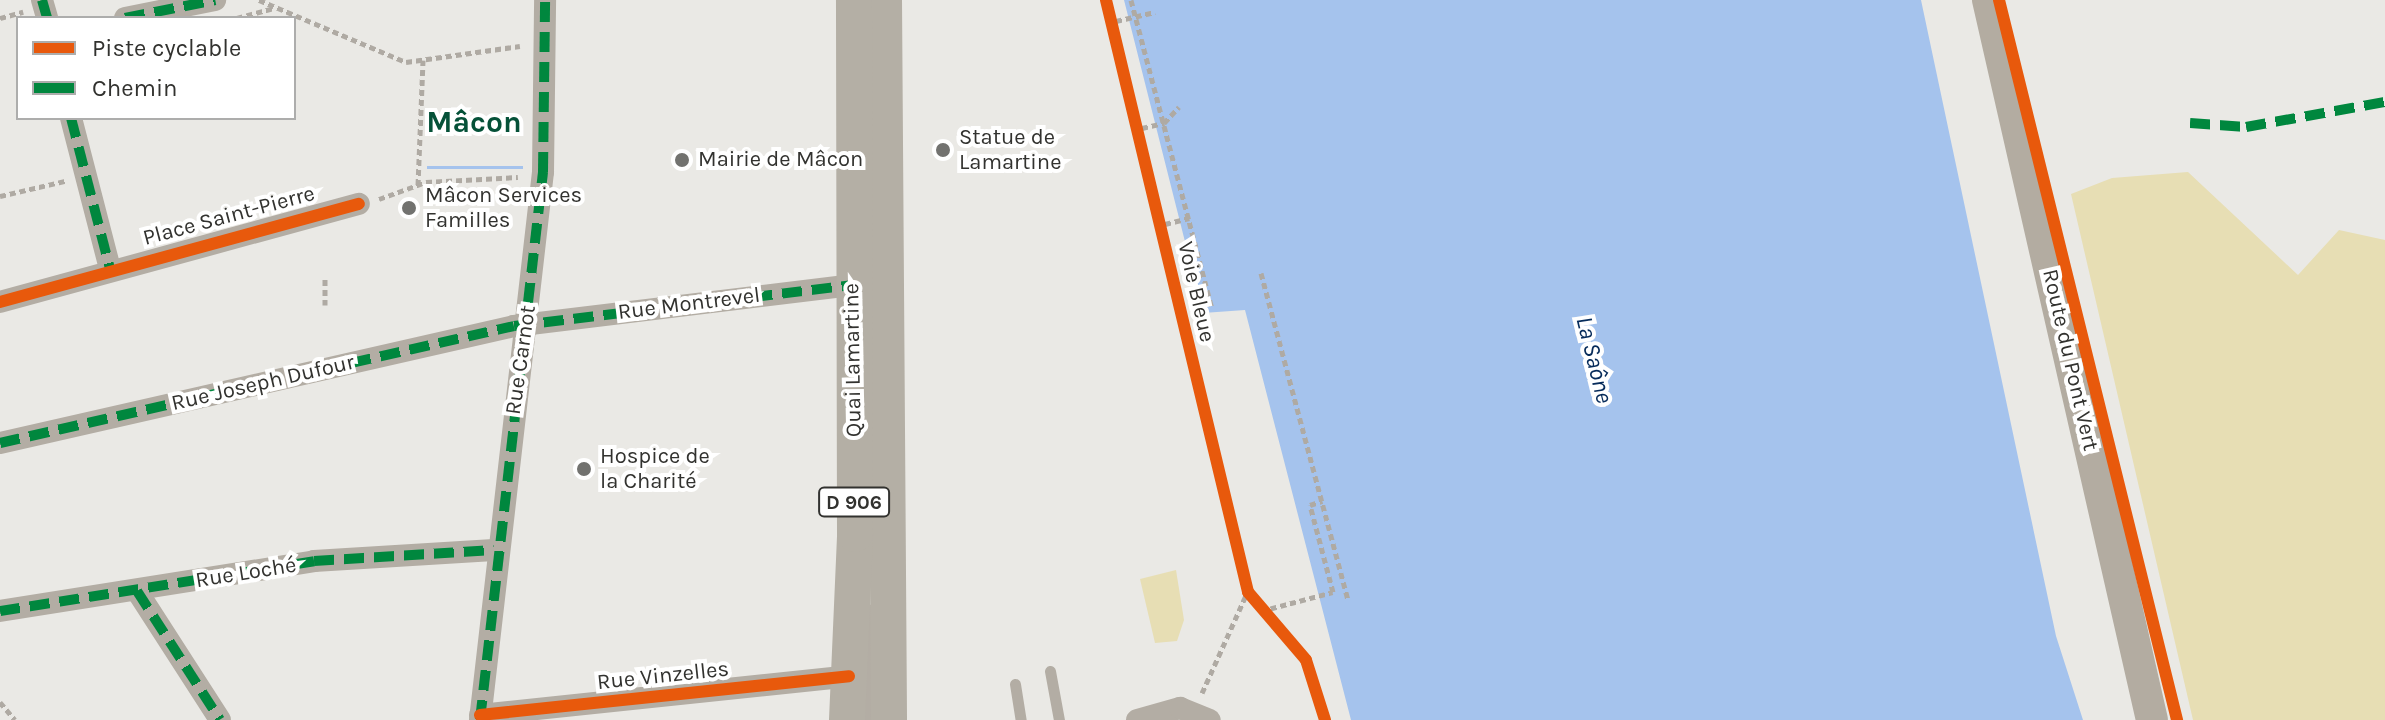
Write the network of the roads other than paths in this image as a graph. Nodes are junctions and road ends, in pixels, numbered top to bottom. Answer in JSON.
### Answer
{"nodes":[{"id":1,"x":215,"y":0,"type":"edge"},
{"id":2,"x":545,"y":0,"type":"edge"},
{"id":3,"x":854,"y":0,"type":"edge"},
{"id":4,"x":884,"y":0,"type":"edge"},
{"id":5,"x":1988,"y":0,"type":"edge"},
{"id":6,"x":135,"y":16,"type":"edge"},
{"id":7,"x":72,"y":120,"type":"edge"},
{"id":8,"x":359,"y":204,"type":"dead end"},
{"id":9,"x":110,"y":269,"type":"junction"},
{"id":10,"x":852,"y":285,"type":"junction"},
{"id":11,"x":0,"y":302,"type":"edge"},
{"id":12,"x":526,"y":324,"type":"junction"},
{"id":13,"x":0,"y":443,"type":"edge"},
{"id":14,"x":855,"y":534,"type":"junction"},
{"id":15,"x":494,"y":550,"type":"junction"},
{"id":16,"x":137,"y":591,"type":"junction"},
{"id":17,"x":0,"y":611,"type":"edge"},
{"id":18,"x":1050,"y":671,"type":"dead end"},
{"id":19,"x":849,"y":676,"type":"junction"},
{"id":20,"x":1015,"y":684,"type":"dead end"},
{"id":21,"x":1202,"y":715,"type":"edge"},
{"id":22,"x":480,"y":718,"type":"edge"},
{"id":23,"x":220,"y":720,"type":"edge"},
{"id":24,"x":847,"y":720,"type":"edge"},
{"id":25,"x":869,"y":720,"type":"edge"},
{"id":26,"x":889,"y":720,"type":"edge"},
{"id":27,"x":1021,"y":720,"type":"edge"},
{"id":28,"x":1059,"y":720,"type":"edge"},
{"id":29,"x":1137,"y":720,"type":"edge"},
{"id":30,"x":2152,"y":720,"type":"edge"}],
"edges":[{"from":1,"to":6,"type":"street"},
{"from":2,"to":12,"type":"street","name":"Rue Carnot"},
{"from":3,"to":10,"type":"main road","name":"Quai Lamartine","number":"D 906"},
{"from":4,"to":26,"type":"main road","name":"Quai Lamartine","number":"D 906"},
{"from":5,"to":30,"type":"main road","name":"Route du Pont Vert"},
{"from":7,"to":9,"type":"street"},
{"from":8,"to":9,"type":"street","name":"Place Saint-Pierre"},
{"from":9,"to":11,"type":"street","name":"Place Saint-Pierre"},
{"from":10,"to":12,"type":"street","name":"Rue Montrevel"},
{"from":10,"to":14,"type":"main road","name":"Quai Lamartine","number":"D 906"},
{"from":12,"to":13,"type":"street","name":"Rue Joseph Dufour"},
{"from":12,"to":15,"type":"street","name":"Rue Carnot"},
{"from":14,"to":19,"type":"main road","name":"Quai Lamartine","number":"D 906"},
{"from":14,"to":25,"type":"street"},
{"from":15,"to":16,"type":"street","name":"Rue Loché"},
{"from":15,"to":22,"type":"street","name":"Rue Carnot"},
{"from":16,"to":17,"type":"street","name":"Rue Loché"},
{"from":16,"to":23,"type":"street"},
{"from":18,"to":28,"type":"lane"},
{"from":19,"to":22,"type":"street","name":"Rue Vinzelles"},
{"from":19,"to":24,"type":"main road","name":"Quai Lamartine","number":"D 906"},
{"from":20,"to":27,"type":"lane"},
{"from":21,"to":29,"type":"street"}]}
